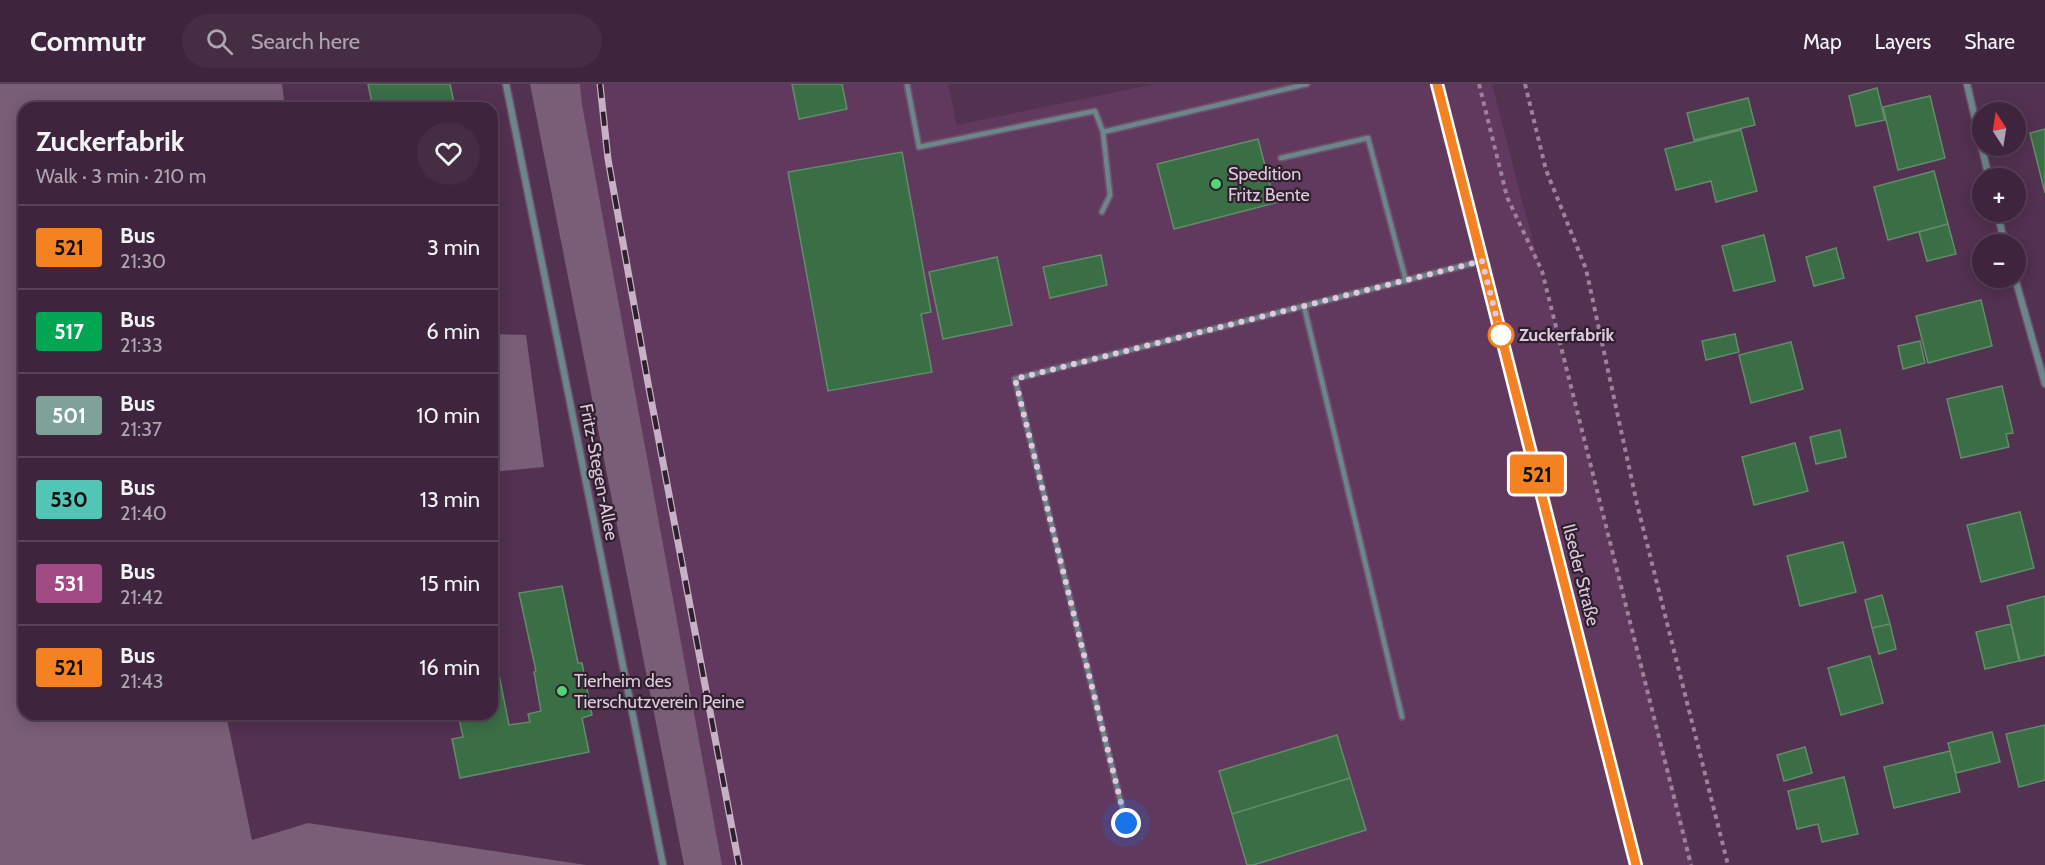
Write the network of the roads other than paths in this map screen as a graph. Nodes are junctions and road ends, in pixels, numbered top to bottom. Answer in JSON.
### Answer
{"nodes":[{"id":1,"x":506,"y":84,"type":"edge"},
{"id":2,"x":907,"y":84,"type":"edge"},
{"id":3,"x":1307,"y":84,"type":"edge"},
{"id":4,"x":1437,"y":84,"type":"edge"},
{"id":5,"x":1967,"y":84,"type":"edge"},
{"id":6,"x":1103,"y":132,"type":"junction"},
{"id":7,"x":1281,"y":158,"type":"dead end"},
{"id":8,"x":1987,"y":168,"type":"edge"},
{"id":9,"x":1102,"y":212,"type":"dead end"},
{"id":10,"x":1482,"y":261,"type":"junction"},
{"id":11,"x":1406,"y":281,"type":"junction"},
{"id":12,"x":2018,"y":288,"type":"edge"},
{"id":13,"x":1304,"y":306,"type":"junction"},
{"id":14,"x":2045,"y":384,"type":"edge"},
{"id":15,"x":1402,"y":717,"type":"dead end"},
{"id":16,"x":1126,"y":823,"type":"dead end"},
{"id":17,"x":663,"y":865,"type":"edge"},
{"id":18,"x":1636,"y":865,"type":"edge"}],
"edges":[{"from":1,"to":17,"type":"street","name":"Fritz-Stegen-Allee"},
{"from":2,"to":6,"type":"lane"},
{"from":3,"to":6,"type":"lane"},
{"from":4,"to":10,"type":"street","name":"Ilseder Straße"},
{"from":5,"to":8,"type":"street"},
{"from":6,"to":9,"type":"lane"},
{"from":7,"to":11,"type":"lane"},
{"from":10,"to":11,"type":"lane"},
{"from":10,"to":18,"type":"street","name":"Ilseder Straße"},
{"from":11,"to":13,"type":"lane"},
{"from":12,"to":14,"type":"street"},
{"from":13,"to":15,"type":"lane"},
{"from":13,"to":16,"type":"lane"}]}
